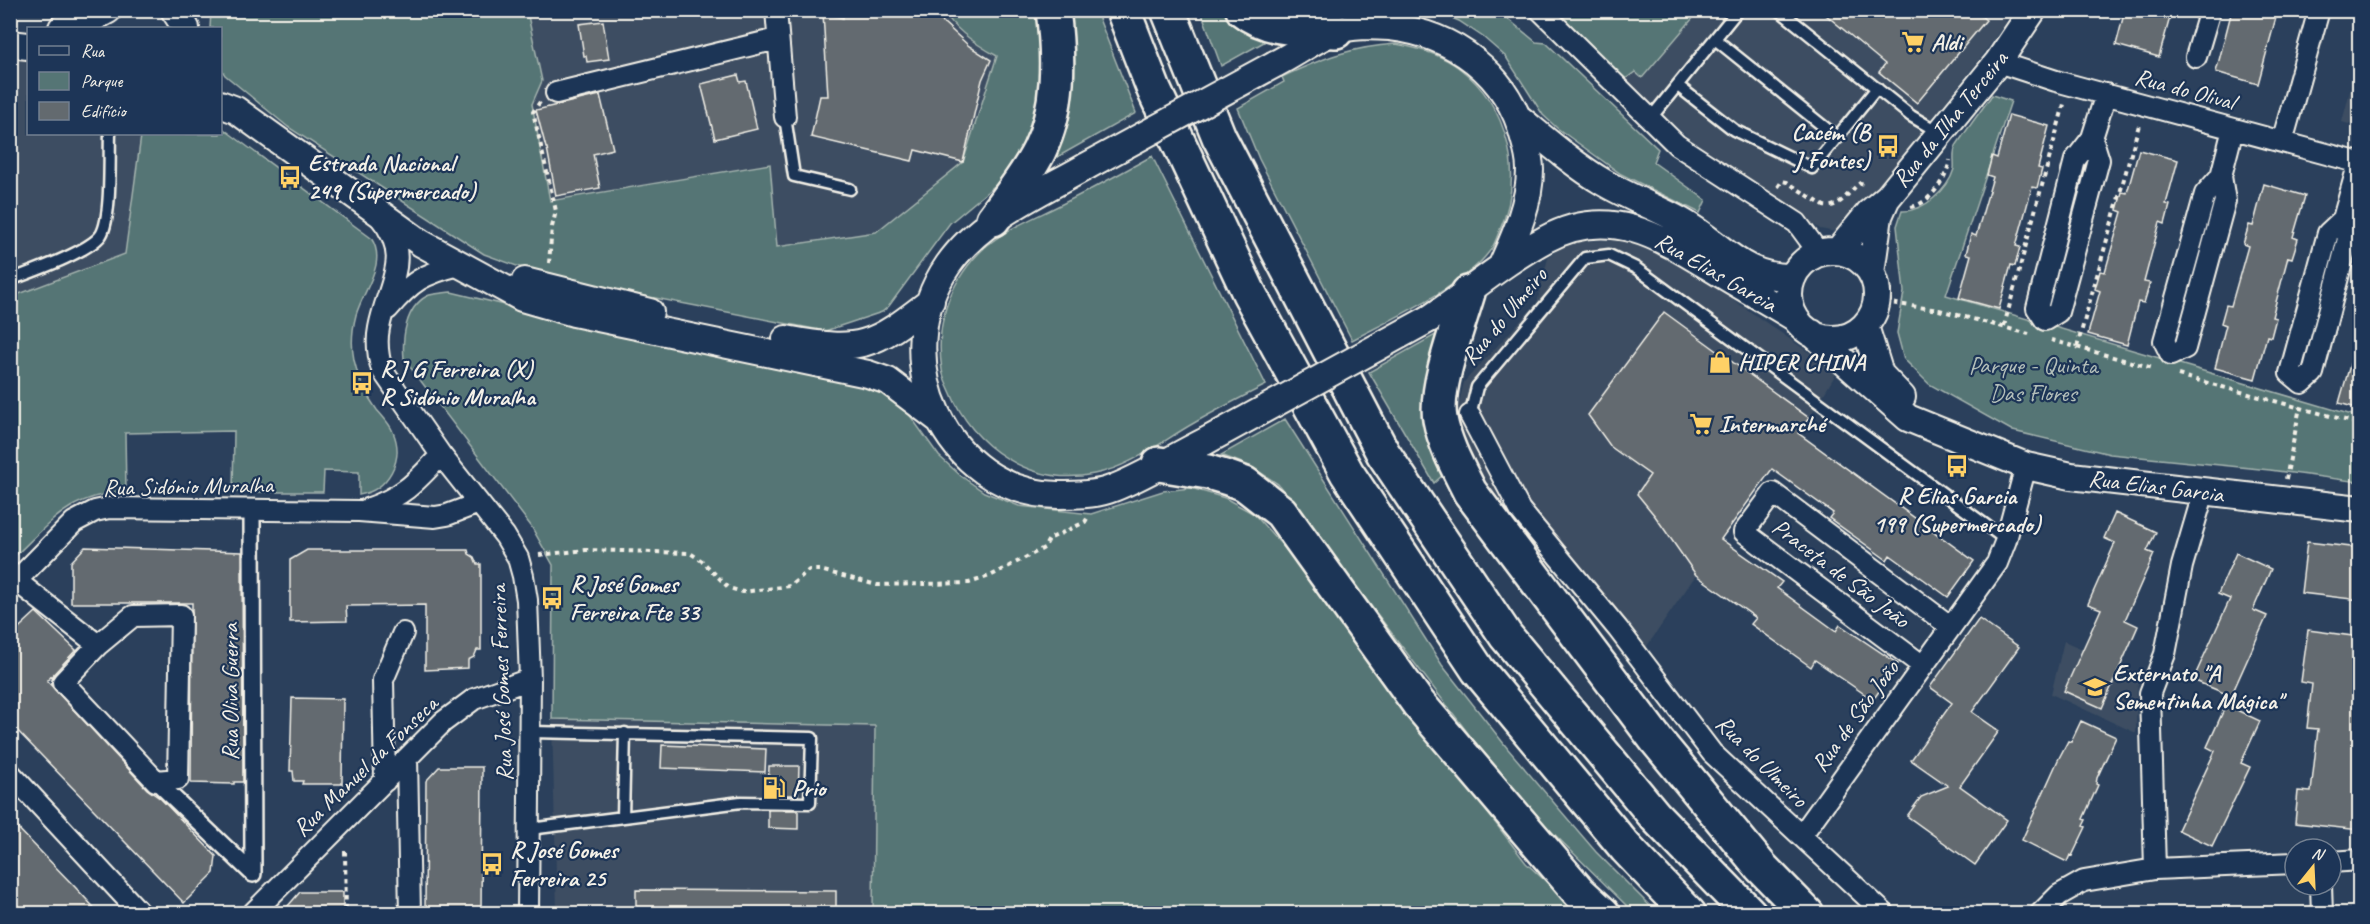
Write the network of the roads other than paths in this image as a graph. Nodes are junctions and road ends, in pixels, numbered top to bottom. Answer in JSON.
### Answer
{"nodes":[{"id":1,"x":109,"y":10,"type":"edge"},
{"id":2,"x":174,"y":10,"type":"edge"},
{"id":3,"x":195,"y":10,"type":"edge"},
{"id":4,"x":776,"y":10,"type":"edge"},
{"id":5,"x":1053,"y":10,"type":"edge"},
{"id":6,"x":1123,"y":10,"type":"edge"},
{"id":7,"x":1168,"y":10,"type":"edge"},
{"id":8,"x":1243,"y":10,"type":"edge"},
{"id":9,"x":1540,"y":10,"type":"edge"},
{"id":10,"x":1738,"y":10,"type":"edge"},
{"id":11,"x":1779,"y":10,"type":"edge"},
{"id":12,"x":2033,"y":10,"type":"edge"},
{"id":13,"x":2210,"y":10,"type":"edge"},
{"id":14,"x":2319,"y":10,"type":"edge"},
{"id":15,"x":66,"y":27,"type":"edge"},
{"id":16,"x":98,"y":27,"type":"edge"},
{"id":17,"x":187,"y":27,"type":"edge"},
{"id":18,"x":188,"y":27,"type":"edge"},
{"id":19,"x":10,"y":30,"type":"edge"},
{"id":20,"x":27,"y":30,"type":"edge"},
{"id":21,"x":1336,"y":31,"type":"junction"},
{"id":22,"x":777,"y":39,"type":"junction"},
{"id":23,"x":1715,"y":39,"type":"junction"},
{"id":24,"x":10,"y":44,"type":"edge"},
{"id":25,"x":27,"y":46,"type":"edge"},
{"id":26,"x":2196,"y":57,"type":"dead end"},
{"id":27,"x":1998,"y":62,"type":"junction"},
{"id":28,"x":1678,"y":86,"type":"junction"},
{"id":29,"x":1877,"y":88,"type":"junction"},
{"id":30,"x":556,"y":93,"type":"road end"},
{"id":31,"x":2106,"y":94,"type":"junction"},
{"id":32,"x":228,"y":107,"type":"edge"},
{"id":33,"x":785,"y":117,"type":"joint"},
{"id":34,"x":1520,"y":119,"type":"junction"},
{"id":35,"x":1650,"y":119,"type":"junction"},
{"id":36,"x":2233,"y":129,"type":"junction"},
{"id":37,"x":1940,"y":133,"type":"junction"},
{"id":38,"x":110,"y":135,"type":"edge"},
{"id":39,"x":117,"y":135,"type":"edge"},
{"id":40,"x":1838,"y":138,"type":"junction"},
{"id":41,"x":2092,"y":138,"type":"junction"},
{"id":42,"x":2282,"y":142,"type":"junction"},
{"id":43,"x":110,"y":152,"type":"junction"},
{"id":44,"x":2359,"y":163,"type":"edge"},
{"id":45,"x":2221,"y":176,"type":"junction"},
{"id":46,"x":850,"y":189,"type":"dead end"},
{"id":47,"x":1880,"y":191,"type":"junction"},
{"id":48,"x":374,"y":210,"type":"junction"},
{"id":49,"x":993,"y":219,"type":"junction"},
{"id":50,"x":2343,"y":219,"type":"junction"},
{"id":51,"x":1828,"y":252,"type":"junction"},
{"id":52,"x":1502,"y":265,"type":"junction"},
{"id":53,"x":466,"y":268,"type":"junction"},
{"id":54,"x":1793,"y":277,"type":"junction"},
{"id":55,"x":1880,"y":279,"type":"junction"},
{"id":56,"x":10,"y":280,"type":"edge"},
{"id":57,"x":1468,"y":293,"type":"junction"},
{"id":58,"x":931,"y":301,"type":"junction"},
{"id":59,"x":382,"y":316,"type":"junction"},
{"id":60,"x":1803,"y":326,"type":"junction"},
{"id":61,"x":1865,"y":326,"type":"junction"},
{"id":62,"x":1470,"y":415,"type":"joint"},
{"id":63,"x":938,"y":419,"type":"junction"},
{"id":64,"x":1957,"y":438,"type":"junction"},
{"id":65,"x":441,"y":455,"type":"junction"},
{"id":66,"x":1159,"y":464,"type":"junction"},
{"id":67,"x":2026,"y":466,"type":"junction"},
{"id":68,"x":2204,"y":491,"type":"junction"},
{"id":69,"x":479,"y":503,"type":"junction"},
{"id":70,"x":252,"y":510,"type":"junction"},
{"id":71,"x":2360,"y":510,"type":"edge"},
{"id":72,"x":359,"y":511,"type":"junction"},
{"id":73,"x":2006,"y":540,"type":"junction"},
{"id":74,"x":12,"y":581,"type":"edge"},
{"id":75,"x":1952,"y":627,"type":"junction"},
{"id":76,"x":403,"y":633,"type":"dead end"},
{"id":77,"x":98,"y":645,"type":"junction"},
{"id":78,"x":1923,"y":666,"type":"junction"},
{"id":79,"x":530,"y":679,"type":"junction"},
{"id":80,"x":531,"y":732,"type":"junction"},
{"id":81,"x":625,"y":733,"type":"junction"},
{"id":82,"x":407,"y":758,"type":"junction"},
{"id":83,"x":10,"y":773,"type":"edge"},
{"id":84,"x":156,"y":781,"type":"junction"},
{"id":85,"x":385,"y":781,"type":"junction"},
{"id":86,"x":623,"y":817,"type":"junction"},
{"id":87,"x":530,"y":829,"type":"junction"},
{"id":88,"x":1801,"y":836,"type":"junction"},
{"id":89,"x":2360,"y":860,"type":"edge"},
{"id":90,"x":2343,"y":861,"type":"edge"},
{"id":91,"x":2283,"y":864,"type":"edge"},
{"id":92,"x":2155,"y":869,"type":"junction"},
{"id":93,"x":2321,"y":897,"type":"edge"},
{"id":94,"x":141,"y":914,"type":"edge"},
{"id":95,"x":252,"y":914,"type":"edge"},
{"id":96,"x":410,"y":914,"type":"edge"},
{"id":97,"x":528,"y":914,"type":"edge"},
{"id":98,"x":1603,"y":914,"type":"edge"},
{"id":99,"x":1689,"y":914,"type":"edge"},
{"id":100,"x":1750,"y":914,"type":"edge"},
{"id":101,"x":1808,"y":914,"type":"edge"},
{"id":102,"x":1885,"y":914,"type":"edge"},
{"id":103,"x":2040,"y":914,"type":"edge"},
{"id":104,"x":2322,"y":914,"type":"edge"}],
"edges":[{"from":1,"to":15,"type":"street"},
{"from":1,"to":16,"type":"street"},
{"from":2,"to":17,"type":"street"},
{"from":3,"to":18,"type":"street"},
{"from":4,"to":22,"type":"street"},
{"from":5,"to":49,"type":"highway"},
{"from":6,"to":99,"type":"highway"},
{"from":7,"to":100,"type":"highway"},
{"from":8,"to":21,"type":"highway"},
{"from":9,"to":35,"type":"street"},
{"from":10,"to":23,"type":"lane"},
{"from":11,"to":29,"type":"lane"},
{"from":12,"to":27,"type":"street","name":"Rua da Ilha Terceira"},
{"from":13,"to":26,"type":"street"},
{"from":14,"to":42,"type":"street"},
{"from":19,"to":20,"type":"street"},
{"from":21,"to":34,"type":"street","name":"Rua Elias Garcia"},
{"from":21,"to":49,"type":"street","name":"Rua Elias Garcia","bridge":true},
{"from":22,"to":30,"type":"street"},
{"from":22,"to":33,"type":"street"},
{"from":23,"to":28,"type":"lane"},
{"from":23,"to":40,"type":"lane"},
{"from":24,"to":25,"type":"street"},
{"from":27,"to":31,"type":"street","name":"Rua do Olival"},
{"from":27,"to":37,"type":"street","name":"Rua da Ilha Terceira"},
{"from":28,"to":35,"type":"lane"},
{"from":28,"to":40,"type":"lane"},
{"from":29,"to":37,"type":"lane"},
{"from":29,"to":40,"type":"lane"},
{"from":31,"to":36,"type":"street","name":"Rua do Olival"},
{"from":31,"to":41,"type":"street"},
{"from":32,"to":48,"type":"street"},
{"from":33,"to":46,"type":"lane"},
{"from":34,"to":52,"type":"street","name":"Rua Elias Garcia"},
{"from":34,"to":54,"type":"street","name":"Rua Elias Garcia"},
{"from":35,"to":51,"type":"street"},
{"from":36,"to":42,"type":"street","name":"Rua do Olival"},
{"from":36,"to":45,"type":"street"},
{"from":37,"to":47,"type":"street","name":"Rua da Ilha Terceira"},
{"from":38,"to":43,"type":"lane"},
{"from":39,"to":43,"type":"lane"},
{"from":41,"to":41,"type":"street"},
{"from":42,"to":44,"type":"street","name":"Rua do Olival"},
{"from":43,"to":56,"type":"lane"},
{"from":44,"to":50,"type":"street"},
{"from":45,"to":45,"type":"street"},
{"from":47,"to":51,"type":"street","name":"Rua da Ilha Terceira"},
{"from":47,"to":55,"type":"street","name":"Rua da Ilha Terceira"},
{"from":48,"to":53,"type":"street"},
{"from":48,"to":59,"type":"street","name":"Rua José Gomes Ferreira"},
{"from":49,"to":58,"type":"street","name":"Rua Elias Garcia"},
{"from":50,"to":50,"type":"street"},
{"from":51,"to":54,"type":"street"},
{"from":51,"to":55,"type":"street"},
{"from":52,"to":57,"type":"street","name":"Rua Elias Garcia"},
{"from":52,"to":60,"type":"street","name":"Rua Elias Garcia"},
{"from":53,"to":58,"type":"street"},
{"from":53,"to":59,"type":"street"},
{"from":53,"to":63,"type":"street"},
{"from":54,"to":60,"type":"street"},
{"from":55,"to":61,"type":"street"},
{"from":57,"to":66,"type":"street","name":"Rua Elias Garcia","bridge":true},
{"from":57,"to":101,"type":"highway"},
{"from":58,"to":63,"type":"street","name":"Rua Elias Garcia"},
{"from":59,"to":65,"type":"street","name":"Rua José Gomes Ferreira"},
{"from":60,"to":61,"type":"street"},
{"from":60,"to":64,"type":"street","name":"Rua Elias Garcia"},
{"from":61,"to":64,"type":"street","name":"Rua Elias Garcia"},
{"from":62,"to":73,"type":"lane","name":"Rua do Ulmeiro"},
{"from":62,"to":88,"type":"street","name":"Rua do Ulmeiro"},
{"from":63,"to":66,"type":"street","name":"Rua Elias Garcia"},
{"from":64,"to":67,"type":"street","name":"Rua Elias Garcia"},
{"from":65,"to":69,"type":"street","name":"Rua José Gomes Ferreira"},
{"from":65,"to":72,"type":"street","name":"Rua Sidónio Muralha"},
{"from":66,"to":98,"type":"highway"},
{"from":67,"to":68,"type":"street","name":"Rua Elias Garcia"},
{"from":67,"to":73,"type":"street","name":"Rua de São João"},
{"from":68,"to":71,"type":"street","name":"Rua Elias Garcia"},
{"from":68,"to":92,"type":"street"},
{"from":69,"to":72,"type":"street","name":"Rua Sidónio Muralha"},
{"from":69,"to":79,"type":"street","name":"Rua José Gomes Ferreira"},
{"from":70,"to":72,"type":"street","name":"Rua Sidónio Muralha"},
{"from":70,"to":74,"type":"street","name":"Rua Sidónio Muralha"},
{"from":70,"to":84,"type":"street","name":"Rua Oliva Guerra"},
{"from":73,"to":75,"type":"street","name":"Rua de São João"},
{"from":74,"to":77,"type":"street"},
{"from":75,"to":78,"type":"street","name":"Rua de São João"},
{"from":75,"to":78,"type":"street","name":"Praceta de São João"},
{"from":76,"to":85,"type":"street"},
{"from":77,"to":84,"type":"street"},
{"from":77,"to":84,"type":"street"},
{"from":78,"to":88,"type":"street","name":"Rua de São João"},
{"from":79,"to":80,"type":"street","name":"Rua José Gomes Ferreira"},
{"from":79,"to":82,"type":"street","name":"Rua Manuel da Fonseca"},
{"from":80,"to":81,"type":"lane"},
{"from":80,"to":87,"type":"street","name":"Rua José Gomes Ferreira"},
{"from":81,"to":86,"type":"lane"},
{"from":81,"to":86,"type":"lane"},
{"from":82,"to":85,"type":"street","name":"Rua Manuel da Fonseca"},
{"from":82,"to":96,"type":"street"},
{"from":83,"to":94,"type":"street"},
{"from":85,"to":95,"type":"street","name":"Rua Manuel da Fonseca"},
{"from":86,"to":87,"type":"lane"},
{"from":87,"to":97,"type":"street","name":"Rua José Gomes Ferreira"},
{"from":88,"to":102,"type":"street","name":"Rua do Ulmeiro"},
{"from":89,"to":90,"type":"street"},
{"from":91,"to":92,"type":"street"},
{"from":92,"to":103,"type":"street"},
{"from":93,"to":104,"type":"street"}]}
